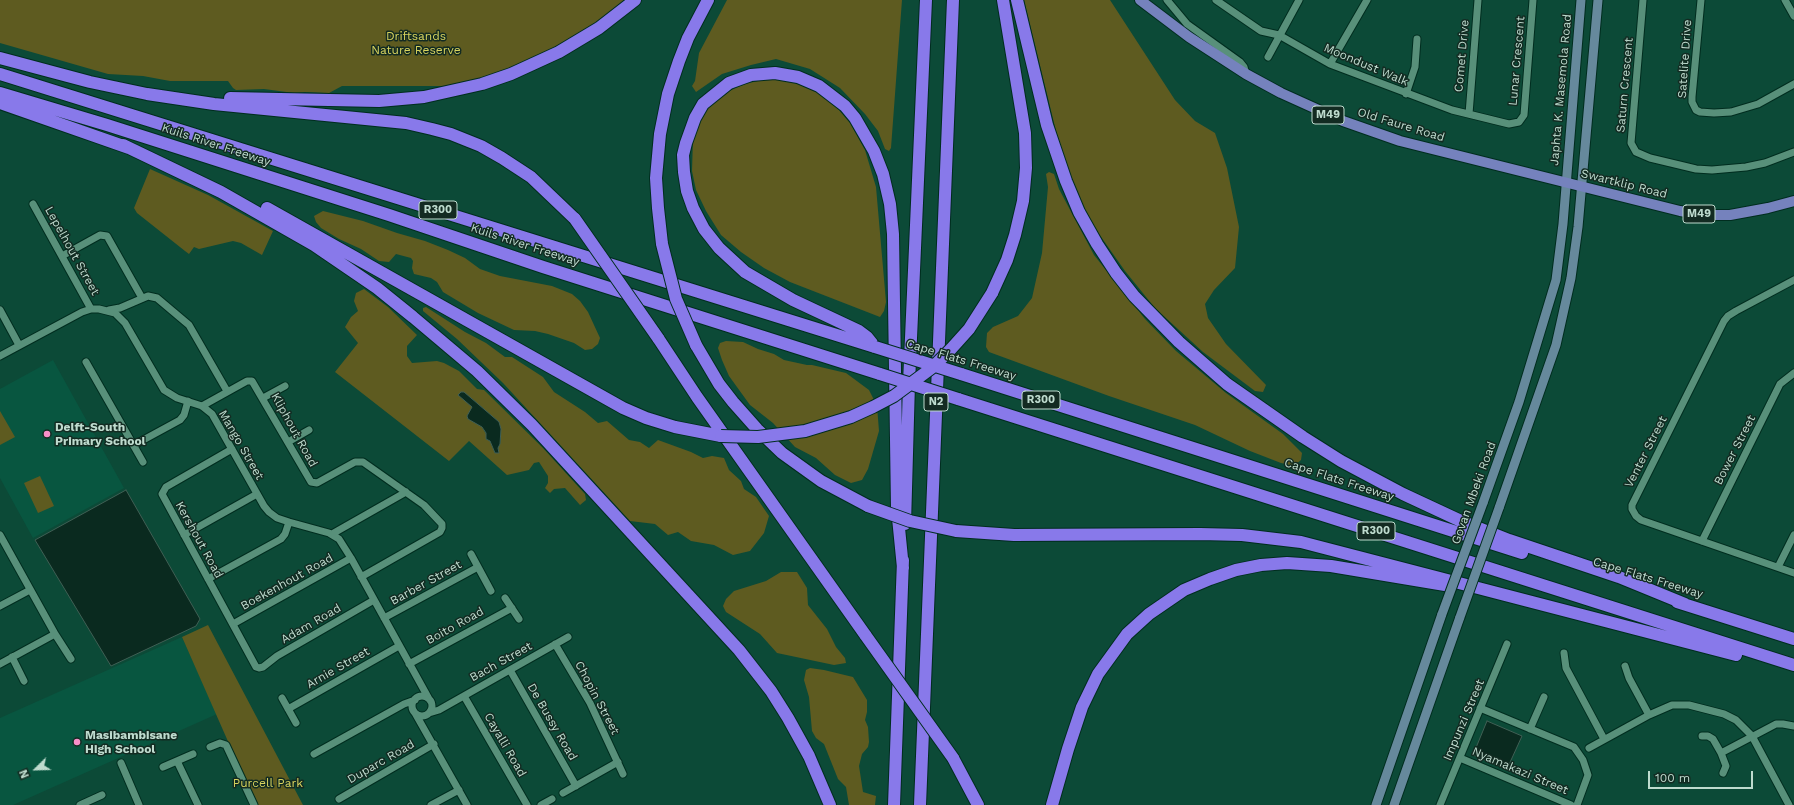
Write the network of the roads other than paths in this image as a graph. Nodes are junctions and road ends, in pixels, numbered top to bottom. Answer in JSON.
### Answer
{"nodes":[{"id":1,"x":635,"y":0,"type":"edge"},
{"id":2,"x":708,"y":0,"type":"edge"},
{"id":3,"x":926,"y":0,"type":"edge"},
{"id":4,"x":952,"y":0,"type":"edge"},
{"id":5,"x":1003,"y":0,"type":"edge"},
{"id":6,"x":1017,"y":0,"type":"edge"},
{"id":7,"x":1140,"y":0,"type":"edge"},
{"id":8,"x":1167,"y":0,"type":"edge"},
{"id":9,"x":1216,"y":0,"type":"edge"},
{"id":10,"x":1300,"y":0,"type":"edge"},
{"id":11,"x":1367,"y":0,"type":"edge"},
{"id":12,"x":1478,"y":0,"type":"edge"},
{"id":13,"x":1533,"y":0,"type":"edge"},
{"id":14,"x":1581,"y":0,"type":"edge"},
{"id":15,"x":1598,"y":0,"type":"edge"},
{"id":16,"x":1643,"y":0,"type":"edge"},
{"id":17,"x":1701,"y":0,"type":"edge"},
{"id":18,"x":1785,"y":0,"type":"edge"},
{"id":19,"x":1226,"y":3,"type":"edge"},
{"id":20,"x":1794,"y":16,"type":"edge"},
{"id":21,"x":1279,"y":35,"type":"junction"},
{"id":22,"x":1417,"y":39,"type":"dead end"},
{"id":23,"x":1268,"y":57,"type":"dead end"},
{"id":24,"x":0,"y":58,"type":"edge"},
{"id":25,"x":1330,"y":64,"type":"junction"},
{"id":26,"x":0,"y":74,"type":"edge"},
{"id":27,"x":1246,"y":74,"type":"junction"},
{"id":28,"x":1794,"y":84,"type":"edge"},
{"id":29,"x":0,"y":93,"type":"edge"},
{"id":30,"x":1406,"y":94,"type":"junction"},
{"id":31,"x":172,"y":97,"type":"junction"},
{"id":32,"x":0,"y":103,"type":"edge"},
{"id":33,"x":1468,"y":114,"type":"junction"},
{"id":34,"x":1519,"y":122,"type":"joint"},
{"id":35,"x":122,"y":145,"type":"junction"},
{"id":36,"x":1794,"y":152,"type":"edge"},
{"id":37,"x":1565,"y":183,"type":"junction"},
{"id":38,"x":1582,"y":187,"type":"junction"},
{"id":39,"x":1794,"y":200,"type":"edge"},
{"id":40,"x":33,"y":204,"type":"dead end"},
{"id":41,"x":62,"y":256,"type":"junction"},
{"id":42,"x":1794,"y":280,"type":"edge"},
{"id":43,"x":142,"y":298,"type":"junction"},
{"id":44,"x":92,"y":309,"type":"junction"},
{"id":45,"x":0,"y":310,"type":"edge"},
{"id":46,"x":105,"y":310,"type":"junction"},
{"id":47,"x":19,"y":345,"type":"junction"},
{"id":48,"x":875,"y":347,"type":"junction"},
{"id":49,"x":0,"y":356,"type":"edge"},
{"id":50,"x":86,"y":362,"type":"dead end"},
{"id":51,"x":1794,"y":373,"type":"edge"},
{"id":52,"x":285,"y":386,"type":"dead end"},
{"id":53,"x":227,"y":392,"type":"junction"},
{"id":54,"x":263,"y":398,"type":"junction"},
{"id":55,"x":188,"y":401,"type":"junction"},
{"id":56,"x":202,"y":406,"type":"junction"},
{"id":57,"x":309,"y":430,"type":"dead end"},
{"id":58,"x":288,"y":442,"type":"junction"},
{"id":59,"x":134,"y":445,"type":"junction"},
{"id":60,"x":232,"y":449,"type":"junction"},
{"id":61,"x":143,"y":462,"type":"dead end"},
{"id":62,"x":406,"y":492,"type":"junction"},
{"id":63,"x":257,"y":494,"type":"junction"},
{"id":64,"x":289,"y":522,"type":"junction"},
{"id":65,"x":332,"y":534,"type":"junction"},
{"id":66,"x":184,"y":535,"type":"junction"},
{"id":67,"x":1794,"y":535,"type":"edge"},
{"id":68,"x":0,"y":536,"type":"edge"},
{"id":69,"x":1702,"y":541,"type":"junction"},
{"id":70,"x":3,"y":546,"type":"edge"},
{"id":71,"x":471,"y":554,"type":"dead end"},
{"id":72,"x":351,"y":558,"type":"junction"},
{"id":73,"x":478,"y":567,"type":"junction"},
{"id":74,"x":1778,"y":567,"type":"junction"},
{"id":75,"x":903,"y":568,"type":"junction"},
{"id":76,"x":1794,"y":573,"type":"edge"},
{"id":77,"x":361,"y":577,"type":"junction"},
{"id":78,"x":208,"y":579,"type":"junction"},
{"id":79,"x":30,"y":590,"type":"junction"},
{"id":80,"x":1492,"y":590,"type":"junction"},
{"id":81,"x":491,"y":591,"type":"dead end"},
{"id":82,"x":505,"y":598,"type":"dead end"},
{"id":83,"x":374,"y":600,"type":"junction"},
{"id":84,"x":1685,"y":604,"type":"junction"},
{"id":85,"x":0,"y":606,"type":"edge"},
{"id":86,"x":512,"y":608,"type":"junction"},
{"id":87,"x":384,"y":618,"type":"junction"},
{"id":88,"x":519,"y":619,"type":"dead end"},
{"id":89,"x":233,"y":624,"type":"junction"},
{"id":90,"x":55,"y":634,"type":"junction"},
{"id":91,"x":568,"y":637,"type":"dead end"},
{"id":92,"x":1794,"y":639,"type":"edge"},
{"id":93,"x":555,"y":644,"type":"junction"},
{"id":94,"x":1507,"y":644,"type":"dead end"},
{"id":95,"x":399,"y":646,"type":"junction"},
{"id":96,"x":1564,"y":653,"type":"dead end"},
{"id":97,"x":12,"y":657,"type":"junction"},
{"id":98,"x":71,"y":659,"type":"dead end"},
{"id":99,"x":0,"y":664,"type":"edge"},
{"id":100,"x":409,"y":664,"type":"junction"},
{"id":101,"x":1625,"y":666,"type":"dead end"},
{"id":102,"x":1794,"y":667,"type":"edge"},
{"id":103,"x":261,"y":668,"type":"joint"},
{"id":104,"x":510,"y":670,"type":"junction"},
{"id":105,"x":24,"y":681,"type":"dead end"},
{"id":106,"x":421,"y":685,"type":"junction"},
{"id":107,"x":464,"y":696,"type":"junction"},
{"id":108,"x":1544,"y":697,"type":"dead end"},
{"id":109,"x":282,"y":698,"type":"dead end"},
{"id":110,"x":416,"y":699,"type":"junction"},
{"id":111,"x":430,"y":700,"type":"junction"},
{"id":112,"x":445,"y":706,"type":"junction"},
{"id":113,"x":1480,"y":708,"type":"junction"},
{"id":114,"x":288,"y":709,"type":"junction"},
{"id":115,"x":393,"y":710,"type":"junction"},
{"id":116,"x":414,"y":711,"type":"junction"},
{"id":117,"x":428,"y":714,"type":"junction"},
{"id":118,"x":1649,"y":715,"type":"junction"},
{"id":119,"x":296,"y":723,"type":"dead end"},
{"id":120,"x":1794,"y":726,"type":"edge"},
{"id":121,"x":425,"y":729,"type":"junction"},
{"id":122,"x":1530,"y":729,"type":"junction"},
{"id":123,"x":1702,"y":736,"type":"dead end"},
{"id":124,"x":1752,"y":736,"type":"junction"},
{"id":125,"x":1604,"y":739,"type":"junction"},
{"id":126,"x":434,"y":744,"type":"junction"},
{"id":127,"x":210,"y":748,"type":"dead end"},
{"id":128,"x":1589,"y":748,"type":"dead end"},
{"id":129,"x":1721,"y":753,"type":"junction"},
{"id":130,"x":194,"y":754,"type":"dead end"},
{"id":131,"x":314,"y":754,"type":"dead end"},
{"id":132,"x":1460,"y":758,"type":"junction"},
{"id":133,"x":177,"y":761,"type":"junction"},
{"id":134,"x":121,"y":762,"type":"dead end"},
{"id":135,"x":618,"y":762,"type":"junction"},
{"id":136,"x":163,"y":767,"type":"dead end"},
{"id":137,"x":1723,"y":773,"type":"dead end"},
{"id":138,"x":623,"y":774,"type":"dead end"},
{"id":139,"x":576,"y":786,"type":"junction"},
{"id":140,"x":459,"y":790,"type":"junction"},
{"id":141,"x":562,"y":793,"type":"dead end"},
{"id":142,"x":102,"y":795,"type":"dead end"},
{"id":143,"x":338,"y":799,"type":"dead end"},
{"id":144,"x":552,"y":799,"type":"dead end"},
{"id":145,"x":82,"y":804,"type":"edge"},
{"id":146,"x":1443,"y":804,"type":"edge"},
{"id":147,"x":140,"y":805,"type":"edge"},
{"id":148,"x":198,"y":805,"type":"edge"},
{"id":149,"x":254,"y":805,"type":"edge"},
{"id":150,"x":431,"y":805,"type":"edge"},
{"id":151,"x":467,"y":805,"type":"edge"},
{"id":152,"x":527,"y":805,"type":"edge"},
{"id":153,"x":542,"y":805,"type":"edge"},
{"id":154,"x":830,"y":805,"type":"edge"},
{"id":155,"x":894,"y":805,"type":"edge"},
{"id":156,"x":920,"y":805,"type":"edge"},
{"id":157,"x":978,"y":805,"type":"edge"},
{"id":158,"x":1052,"y":805,"type":"edge"},
{"id":159,"x":1376,"y":805,"type":"edge"},
{"id":160,"x":1394,"y":805,"type":"edge"},
{"id":161,"x":1571,"y":805,"type":"edge"},
{"id":162,"x":1577,"y":805,"type":"edge"},
{"id":163,"x":1789,"y":805,"type":"edge"}],
"edges":[{"from":1,"to":31,"type":"highway"},
{"from":2,"to":80,"type":"highway","bridge":true},
{"from":3,"to":75,"type":"highway","number":"N2"},
{"from":4,"to":156,"type":"highway","number":"N2"},
{"from":5,"to":35,"type":"highway","bridge":true},
{"from":6,"to":84,"type":"highway"},
{"from":7,"to":27,"type":"main road","name":"Old Faure Road","number":"M49"},
{"from":8,"to":27,"type":"street"},
{"from":9,"to":19,"type":"street","name":"Moondust Walk"},
{"from":10,"to":21,"type":"street"},
{"from":11,"to":25,"type":"street"},
{"from":12,"to":33,"type":"street","name":"Comet Drive"},
{"from":13,"to":34,"type":"street","name":"Lunar Crescent"},
{"from":14,"to":37,"type":"main road","name":"Japhta K. Masemola Road"},
{"from":15,"to":38,"type":"main road"},
{"from":16,"to":36,"type":"street","name":"Saturn Crescent"},
{"from":17,"to":28,"type":"street","name":"Satelite Drive"},
{"from":18,"to":20,"type":"street"},
{"from":19,"to":21,"type":"street","name":"Moondust Walk"},
{"from":21,"to":23,"type":"street"},
{"from":21,"to":25,"type":"street","name":"Moondust Walk"},
{"from":22,"to":30,"type":"street"},
{"from":24,"to":31,"type":"highway"},
{"from":25,"to":30,"type":"street","name":"Moondust Walk"},
{"from":26,"to":48,"type":"highway","name":"Kuils River Freeway","number":"R300"},
{"from":27,"to":37,"type":"main road","name":"Old Faure Road","number":"M49"},
{"from":29,"to":102,"type":"highway","name":"Kuils River Freeway","number":"R300","bridge":true},
{"from":30,"to":33,"type":"street","name":"Moondust Walk"},
{"from":31,"to":157,"type":"highway","bridge":true},
{"from":32,"to":35,"type":"highway"},
{"from":33,"to":34,"type":"street","name":"Moondust Walk"},
{"from":35,"to":154,"type":"highway"},
{"from":37,"to":38,"type":"main road","name":"Swartklip Road","number":"M49"},
{"from":37,"to":159,"type":"main road","name":"Govan Mbeki Road","bridge":true},
{"from":38,"to":39,"type":"main road","name":"Swartklip Road","number":"M49"},
{"from":38,"to":160,"type":"main road","bridge":true},
{"from":40,"to":41,"type":"street","name":"Lepelhout Street"},
{"from":41,"to":43,"type":"street"},
{"from":41,"to":44,"type":"street","name":"Lepelhout Street"},
{"from":42,"to":69,"type":"street","name":"Venter Street"},
{"from":43,"to":46,"type":"street"},
{"from":43,"to":53,"type":"street"},
{"from":44,"to":46,"type":"street","name":"Mango Street"},
{"from":44,"to":47,"type":"street","name":"Mango Street"},
{"from":45,"to":47,"type":"street"},
{"from":46,"to":55,"type":"street","name":"Mango Street"},
{"from":47,"to":49,"type":"street","name":"Mango Street"},
{"from":48,"to":75,"type":"highway"},
{"from":48,"to":84,"type":"highway","name":"Cape Flats Freeway","number":"R300","bridge":true},
{"from":50,"to":59,"type":"street"},
{"from":51,"to":69,"type":"street","name":"Bower Street"},
{"from":52,"to":54,"type":"street"},
{"from":53,"to":54,"type":"street","name":"Kliphout Road"},
{"from":53,"to":56,"type":"street","name":"Kliphout Road"},
{"from":54,"to":58,"type":"street","name":"Kliphout Road"},
{"from":55,"to":56,"type":"street","name":"Mango Street"},
{"from":55,"to":59,"type":"street"},
{"from":56,"to":60,"type":"street","name":"Mango Street"},
{"from":57,"to":58,"type":"street"},
{"from":58,"to":62,"type":"street","name":"Kliphout Road"},
{"from":59,"to":61,"type":"street"},
{"from":60,"to":63,"type":"street","name":"Mango Street"},
{"from":60,"to":66,"type":"street","name":"Kershout Road"},
{"from":62,"to":65,"type":"street"},
{"from":62,"to":77,"type":"street","name":"Kliphout Road"},
{"from":63,"to":64,"type":"street","name":"Mango Street"},
{"from":63,"to":66,"type":"street"},
{"from":64,"to":65,"type":"street","name":"Mango Street"},
{"from":64,"to":78,"type":"street"},
{"from":65,"to":72,"type":"street"},
{"from":66,"to":78,"type":"street","name":"Kershout Road"},
{"from":67,"to":74,"type":"street"},
{"from":68,"to":70,"type":"street"},
{"from":69,"to":74,"type":"street","name":"Venter Street"},
{"from":70,"to":79,"type":"street"},
{"from":71,"to":73,"type":"street","name":"Barber Street"},
{"from":72,"to":77,"type":"street"},
{"from":72,"to":89,"type":"street","name":"Boekenhout Road"},
{"from":73,"to":81,"type":"street","name":"Barber Street"},
{"from":73,"to":87,"type":"street","name":"Barber Street"},
{"from":74,"to":76,"type":"street","name":"Venter Street"},
{"from":75,"to":155,"type":"highway","number":"N2"},
{"from":77,"to":83,"type":"street"},
{"from":78,"to":89,"type":"street","name":"Kershout Road"},
{"from":79,"to":85,"type":"street"},
{"from":79,"to":90,"type":"street"},
{"from":80,"to":102,"type":"highway"},
{"from":80,"to":158,"type":"highway"},
{"from":82,"to":86,"type":"street"},
{"from":83,"to":87,"type":"street"},
{"from":83,"to":103,"type":"street","name":"Adam Road"},
{"from":84,"to":92,"type":"highway","name":"Cape Flats Freeway","number":"R300"},
{"from":86,"to":88,"type":"street"},
{"from":86,"to":100,"type":"street","name":"Boito Road"},
{"from":87,"to":95,"type":"street"},
{"from":89,"to":103,"type":"street","name":"Kershout Road"},
{"from":90,"to":97,"type":"street"},
{"from":90,"to":98,"type":"street"},
{"from":91,"to":93,"type":"street","name":"Bach Street"},
{"from":93,"to":104,"type":"street","name":"Bach Street"},
{"from":93,"to":135,"type":"street","name":"Chopin Street"},
{"from":94,"to":113,"type":"street","name":"Impunzi Street"},
{"from":95,"to":100,"type":"street"},
{"from":95,"to":114,"type":"street","name":"Arnie Street"},
{"from":96,"to":125,"type":"street"},
{"from":97,"to":99,"type":"street"},
{"from":97,"to":105,"type":"street"},
{"from":100,"to":106,"type":"street"},
{"from":101,"to":118,"type":"street"},
{"from":104,"to":107,"type":"street","name":"Bach Street"},
{"from":104,"to":139,"type":"street","name":"De Bussy Road"},
{"from":106,"to":110,"type":"street"},
{"from":106,"to":111,"type":"street"},
{"from":107,"to":112,"type":"street","name":"Bach Street"},
{"from":107,"to":152,"type":"street","name":"Cayalli Road"},
{"from":108,"to":122,"type":"street"},
{"from":109,"to":114,"type":"street"},
{"from":110,"to":111,"type":"street"},
{"from":110,"to":115,"type":"street"},
{"from":110,"to":116,"type":"street"},
{"from":111,"to":112,"type":"street"},
{"from":111,"to":117,"type":"street"},
{"from":112,"to":117,"type":"street","name":"Bach Street"},
{"from":113,"to":122,"type":"street"},
{"from":113,"to":132,"type":"street","name":"Impunzi Street"},
{"from":114,"to":119,"type":"street"},
{"from":115,"to":116,"type":"street"},
{"from":115,"to":131,"type":"street"},
{"from":116,"to":117,"type":"street"},
{"from":116,"to":121,"type":"street"},
{"from":117,"to":121,"type":"street"},
{"from":118,"to":124,"type":"street"},
{"from":118,"to":125,"type":"street"},
{"from":120,"to":124,"type":"street"},
{"from":121,"to":126,"type":"street"},
{"from":122,"to":162,"type":"street"},
{"from":123,"to":129,"type":"street"},
{"from":124,"to":129,"type":"street"},
{"from":124,"to":163,"type":"street"},
{"from":125,"to":128,"type":"street"},
{"from":126,"to":140,"type":"street"},
{"from":126,"to":143,"type":"street","name":"Duparc Road"},
{"from":127,"to":149,"type":"street"},
{"from":129,"to":137,"type":"street"},
{"from":130,"to":133,"type":"street"},
{"from":132,"to":146,"type":"street","name":"Impunzi Street"},
{"from":132,"to":161,"type":"street","name":"Nyamakazi Street"},
{"from":133,"to":136,"type":"street"},
{"from":133,"to":148,"type":"street"},
{"from":134,"to":147,"type":"street"},
{"from":135,"to":138,"type":"street","name":"Chopin Street"},
{"from":135,"to":139,"type":"street"},
{"from":139,"to":141,"type":"street"},
{"from":140,"to":150,"type":"street"},
{"from":140,"to":151,"type":"street"},
{"from":142,"to":145,"type":"street"},
{"from":144,"to":153,"type":"street"}]}
